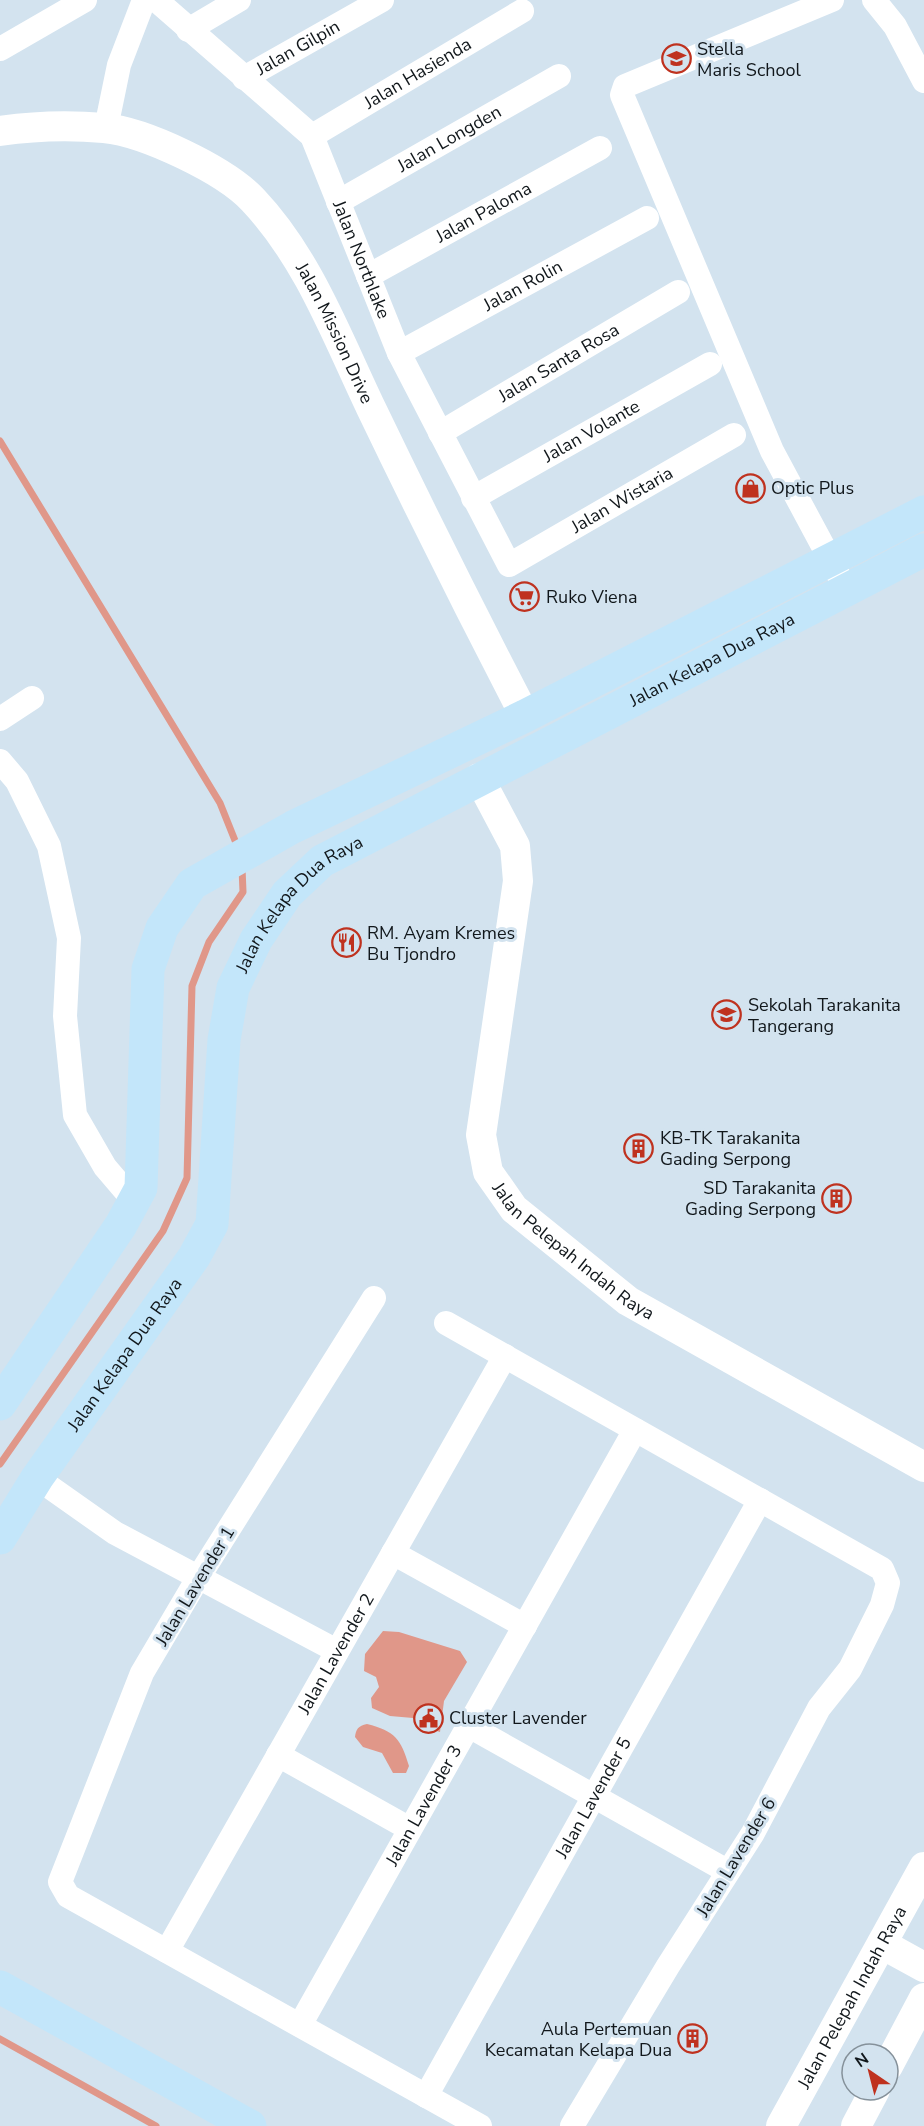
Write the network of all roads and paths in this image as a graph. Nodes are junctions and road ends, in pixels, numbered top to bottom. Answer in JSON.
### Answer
{"nodes":[{"id":1,"x":86,"y":0,"type":"edge"},
{"id":2,"x":144,"y":0,"type":"edge"},
{"id":3,"x":156,"y":0,"type":"edge"},
{"id":4,"x":239,"y":0,"type":"edge"},
{"id":5,"x":382,"y":0,"type":"edge"},
{"id":6,"x":832,"y":0,"type":"edge"},
{"id":7,"x":874,"y":0,"type":"edge"},
{"id":8,"x":522,"y":11,"type":"dead end"},
{"id":9,"x":188,"y":30,"type":"junction"},
{"id":10,"x":0,"y":49,"type":"edge"},
{"id":11,"x":559,"y":76,"type":"dead end"},
{"id":12,"x":244,"y":78,"type":"junction"},
{"id":13,"x":924,"y":81,"type":"edge"},
{"id":14,"x":106,"y":129,"type":"junction"},
{"id":15,"x":0,"y":130,"type":"edge"},
{"id":16,"x":312,"y":136,"type":"junction"},
{"id":17,"x":600,"y":148,"type":"dead end"},
{"id":18,"x":338,"y":202,"type":"junction"},
{"id":19,"x":647,"y":218,"type":"dead end"},
{"id":20,"x":368,"y":276,"type":"junction"},
{"id":21,"x":678,"y":292,"type":"dead end"},
{"id":22,"x":399,"y":353,"type":"junction"},
{"id":23,"x":710,"y":364,"type":"dead end"},
{"id":24,"x":440,"y":433,"type":"junction"},
{"id":25,"x":734,"y":435,"type":"dead end"},
{"id":26,"x":473,"y":498,"type":"junction"},
{"id":27,"x":924,"y":512,"type":"edge"},
{"id":28,"x":924,"y":550,"type":"edge"},
{"id":29,"x":830,"y":559,"type":"junction"},
{"id":30,"x":509,"y":565,"type":"joint"},
{"id":31,"x":847,"y":589,"type":"junction"},
{"id":32,"x":32,"y":698,"type":"dead end"},
{"id":33,"x":525,"y":716,"type":"junction"},
{"id":34,"x":0,"y":719,"type":"edge"},
{"id":35,"x":0,"y":761,"type":"edge"},
{"id":36,"x":479,"y":778,"type":"junction"},
{"id":37,"x":299,"y":824,"type":"junction"},
{"id":38,"x":322,"y":861,"type":"junction"},
{"id":39,"x":134,"y":1201,"type":"junction"},
{"id":40,"x":374,"y":1298,"type":"dead end"},
{"id":41,"x":446,"y":1323,"type":"dead end"},
{"id":42,"x":505,"y":1356,"type":"junction"},
{"id":43,"x":0,"y":1404,"type":"edge"},
{"id":44,"x":635,"y":1430,"type":"junction"},
{"id":45,"x":924,"y":1467,"type":"edge"},
{"id":46,"x":37,"y":1478,"type":"junction"},
{"id":47,"x":760,"y":1500,"type":"junction"},
{"id":48,"x":0,"y":1538,"type":"edge"},
{"id":49,"x":393,"y":1553,"type":"junction"},
{"id":50,"x":198,"y":1578,"type":"junction"},
{"id":51,"x":525,"y":1626,"type":"junction"},
{"id":52,"x":337,"y":1651,"type":"junction"},
{"id":53,"x":469,"y":1726,"type":"junction"},
{"id":54,"x":278,"y":1755,"type":"junction"},
{"id":55,"x":594,"y":1797,"type":"junction"},
{"id":56,"x":410,"y":1829,"type":"junction"},
{"id":57,"x":924,"y":1867,"type":"edge"},
{"id":58,"x":727,"y":1872,"type":"junction"},
{"id":59,"x":882,"y":1944,"type":"junction"},
{"id":60,"x":168,"y":1951,"type":"junction"},
{"id":61,"x":924,"y":1967,"type":"edge"},
{"id":62,"x":0,"y":1987,"type":"edge"},
{"id":63,"x":924,"y":1998,"type":"edge"},
{"id":64,"x":300,"y":2025,"type":"junction"},
{"id":65,"x":900,"y":2043,"type":"edge"},
{"id":66,"x":426,"y":2096,"type":"junction"},
{"id":67,"x":869,"y":2102,"type":"edge"},
{"id":68,"x":250,"y":2126,"type":"edge"},
{"id":69,"x":480,"y":2126,"type":"edge"},
{"id":70,"x":572,"y":2126,"type":"edge"},
{"id":71,"x":781,"y":2126,"type":"edge"},
{"id":72,"x":856,"y":2126,"type":"edge"}],
"edges":[{"from":1,"to":10,"type":"street"},
{"from":2,"to":14,"type":"street"},
{"from":3,"to":9,"type":"street","name":"Jalan Northlake"},
{"from":4,"to":9,"type":"street"},
{"from":5,"to":12,"type":"street","name":"Jalan Gilpin"},
{"from":6,"to":29,"type":"street"},
{"from":7,"to":13,"type":"street"},
{"from":8,"to":16,"type":"street","name":"Jalan Hasienda"},
{"from":9,"to":12,"type":"street","name":"Jalan Northlake"},
{"from":11,"to":18,"type":"street","name":"Jalan Longden"},
{"from":12,"to":16,"type":"street","name":"Jalan Northlake"},
{"from":14,"to":15,"type":"street","name":"Jalan Mission Drive"},
{"from":14,"to":33,"type":"street","name":"Jalan Mission Drive"},
{"from":16,"to":18,"type":"street","name":"Jalan Northlake"},
{"from":17,"to":20,"type":"street","name":"Jalan Paloma"},
{"from":18,"to":20,"type":"street","name":"Jalan Northlake"},
{"from":19,"to":22,"type":"street","name":"Jalan Rolin"},
{"from":20,"to":22,"type":"street","name":"Jalan Northlake"},
{"from":21,"to":24,"type":"street","name":"Jalan Santa Rosa"},
{"from":22,"to":24,"type":"street","name":"Jalan Northlake"},
{"from":23,"to":26,"type":"street","name":"Jalan Volante"},
{"from":24,"to":26,"type":"street","name":"Jalan Northlake"},
{"from":25,"to":30,"type":"street","name":"Jalan Wistaria"},
{"from":26,"to":30,"type":"street","name":"Jalan Northlake"},
{"from":27,"to":29,"type":"main road","name":"Jalan Kelapa Dua Raya"},
{"from":28,"to":31,"type":"main road","name":"Jalan Kelapa Dua Raya"},
{"from":29,"to":31,"type":"street"},
{"from":29,"to":33,"type":"main road","name":"Jalan Kelapa Dua Raya"},
{"from":31,"to":36,"type":"main road","name":"Jalan Kelapa Dua Raya"},
{"from":32,"to":34,"type":"street"},
{"from":33,"to":37,"type":"main road","name":"Jalan Kelapa Dua Raya"},
{"from":35,"to":39,"type":"street"},
{"from":36,"to":38,"type":"main road","name":"Jalan Kelapa Dua Raya"},
{"from":36,"to":45,"type":"street","name":"Jalan Pelepah Indah Raya"},
{"from":37,"to":38,"type":"main road"},
{"from":37,"to":39,"type":"main road","name":"Jalan Kelapa Dua Raya"},
{"from":38,"to":46,"type":"main road","name":"Jalan Kelapa Dua Raya"},
{"from":39,"to":43,"type":"main road","name":"Jalan Kelapa Dua Raya"},
{"from":40,"to":50,"type":"street","name":"Jalan Lavender 1"},
{"from":41,"to":42,"type":"street"},
{"from":42,"to":44,"type":"street"},
{"from":42,"to":49,"type":"street","name":"Jalan Lavender 2"},
{"from":44,"to":47,"type":"street"},
{"from":44,"to":51,"type":"street","name":"Jalan Lavender 3"},
{"from":46,"to":48,"type":"main road","name":"Jalan Kelapa Dua Raya"},
{"from":46,"to":50,"type":"street"},
{"from":47,"to":55,"type":"street","name":"Jalan Lavender 5"},
{"from":47,"to":58,"type":"street","name":"Jalan Lavender 6"},
{"from":49,"to":51,"type":"street"},
{"from":49,"to":52,"type":"street","name":"Jalan Lavender 2"},
{"from":50,"to":52,"type":"street"},
{"from":50,"to":60,"type":"street","name":"Jalan Lavender 1"},
{"from":51,"to":53,"type":"street","name":"Jalan Lavender 3"},
{"from":52,"to":54,"type":"street","name":"Jalan Lavender 2"},
{"from":53,"to":55,"type":"street"},
{"from":53,"to":56,"type":"street","name":"Jalan Lavender 3"},
{"from":54,"to":56,"type":"street"},
{"from":54,"to":60,"type":"street","name":"Jalan Lavender 2"},
{"from":55,"to":58,"type":"street"},
{"from":55,"to":66,"type":"street","name":"Jalan Lavender 5"},
{"from":56,"to":64,"type":"street","name":"Jalan Lavender 3"},
{"from":57,"to":59,"type":"street","name":"Jalan Pelepah Indah Raya"},
{"from":58,"to":70,"type":"street","name":"Jalan Lavender 6"},
{"from":59,"to":61,"type":"street"},
{"from":59,"to":71,"type":"street","name":"Jalan Pelepah Indah Raya"},
{"from":60,"to":64,"type":"street"},
{"from":62,"to":68,"type":"main road"},
{"from":63,"to":65,"type":"street"},
{"from":64,"to":66,"type":"street"},
{"from":66,"to":69,"type":"street"},
{"from":67,"to":72,"type":"street"}]}
